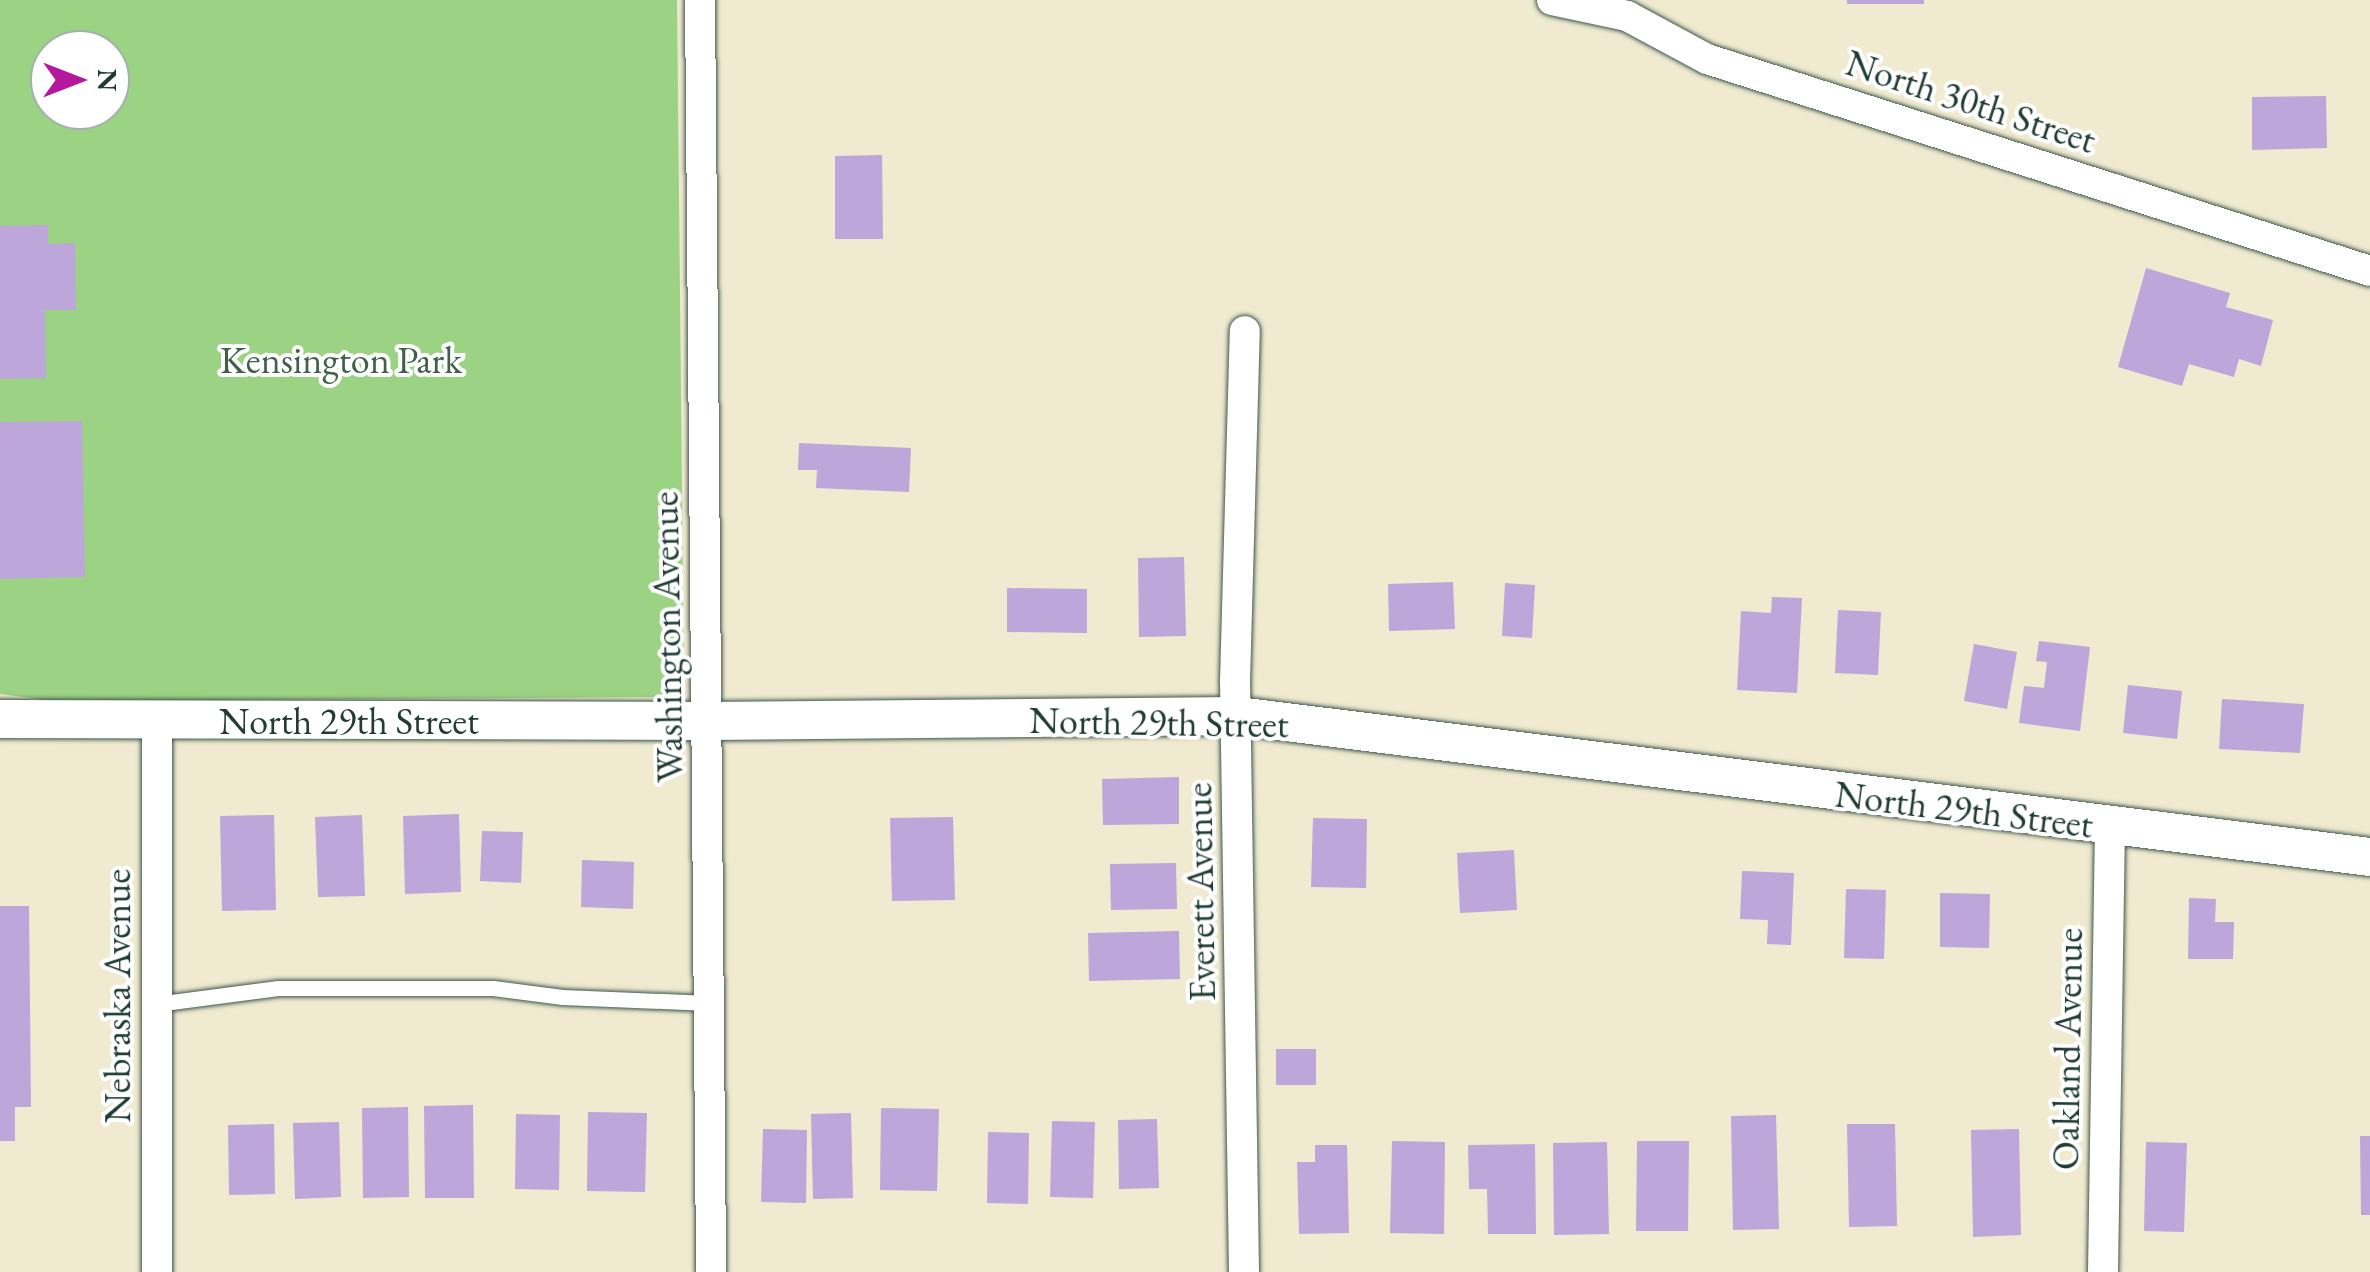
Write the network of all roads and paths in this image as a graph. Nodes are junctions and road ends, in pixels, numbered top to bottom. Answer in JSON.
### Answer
{"nodes":[{"id":1,"x":700,"y":0,"type":"edge"},
{"id":2,"x":1552,"y":0,"type":"edge"},
{"id":3,"x":1627,"y":8,"type":"edge"},
{"id":4,"x":2370,"y":271,"type":"edge"},
{"id":5,"x":1245,"y":331,"type":"dead end"},
{"id":6,"x":1238,"y":716,"type":"junction"},
{"id":7,"x":0,"y":720,"type":"edge"},
{"id":8,"x":157,"y":720,"type":"junction"},
{"id":9,"x":709,"y":721,"type":"junction"},
{"id":10,"x":2110,"y":827,"type":"junction"},
{"id":11,"x":2370,"y":857,"type":"edge"},
{"id":12,"x":710,"y":1003,"type":"junction"},
{"id":13,"x":156,"y":1004,"type":"junction"},
{"id":14,"x":158,"y":1272,"type":"edge"},
{"id":15,"x":711,"y":1272,"type":"edge"},
{"id":16,"x":1244,"y":1272,"type":"edge"},
{"id":17,"x":2102,"y":1272,"type":"edge"}],
"edges":[{"from":1,"to":9,"type":"street","name":"Washington Avenue"},
{"from":2,"to":3,"type":"street","name":"North 30th Street"},
{"from":3,"to":4,"type":"street","name":"North 30th Street"},
{"from":5,"to":6,"type":"street","name":"Everett Avenue"},
{"from":6,"to":9,"type":"street","name":"North 29th Street"},
{"from":6,"to":10,"type":"street","name":"North 29th Street"},
{"from":6,"to":16,"type":"street","name":"Everett Avenue"},
{"from":7,"to":8,"type":"street","name":"North 29th Street"},
{"from":8,"to":9,"type":"street","name":"North 29th Street"},
{"from":8,"to":13,"type":"street","name":"Nebraska Avenue"},
{"from":9,"to":12,"type":"street","name":"Washington Avenue"},
{"from":10,"to":11,"type":"street","name":"North 29th Street"},
{"from":10,"to":17,"type":"street","name":"Oakland Avenue"},
{"from":12,"to":13,"type":"lane"},
{"from":12,"to":15,"type":"street","name":"Washington Avenue"},
{"from":13,"to":14,"type":"street","name":"Nebraska Avenue"}]}
